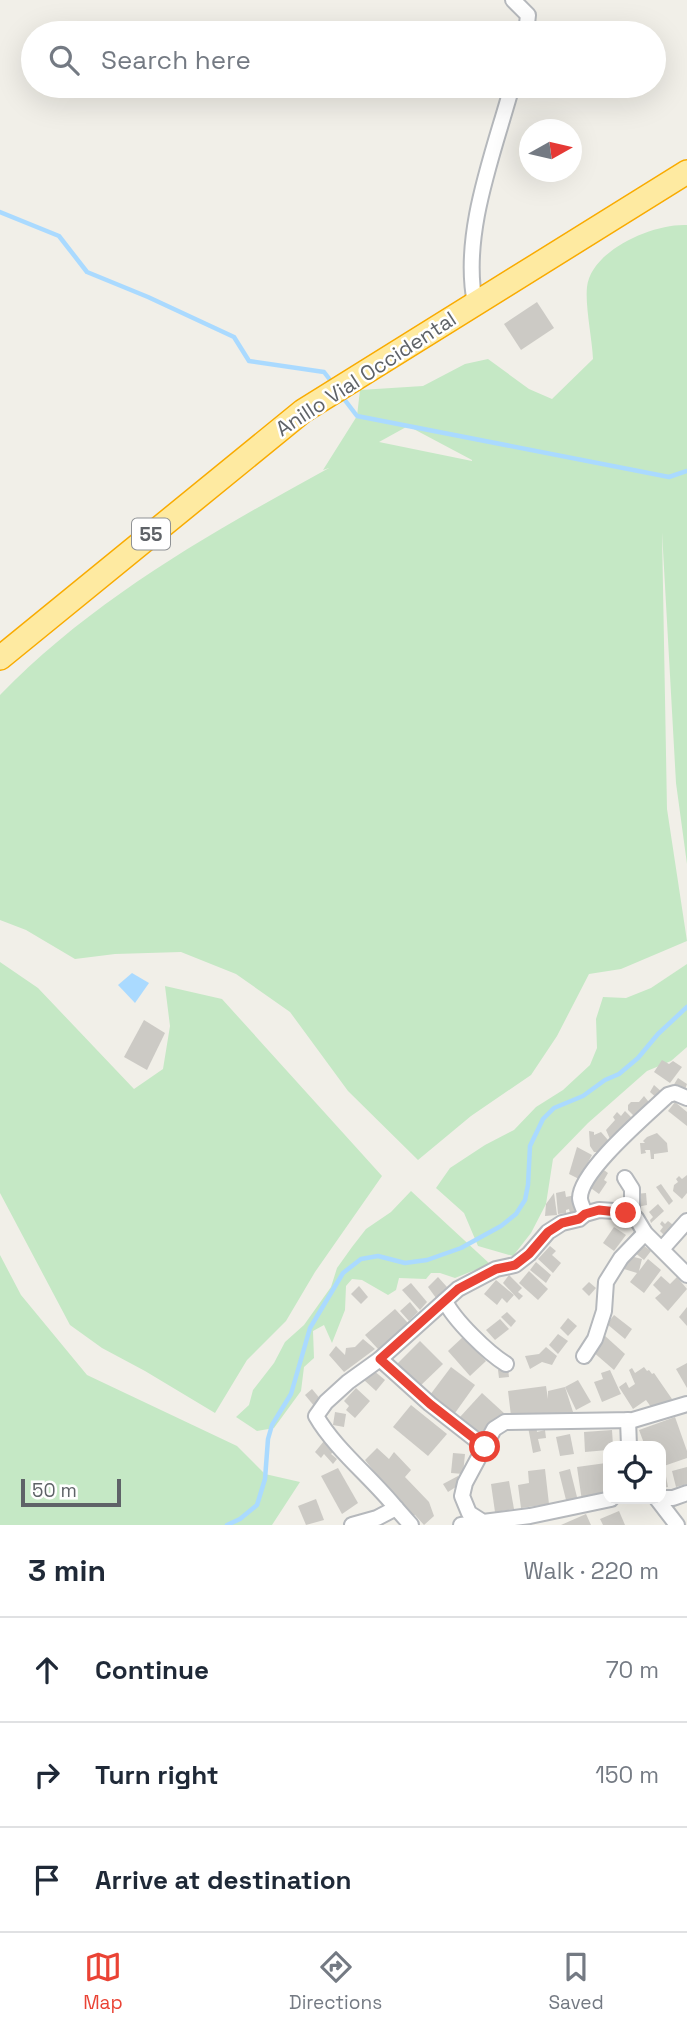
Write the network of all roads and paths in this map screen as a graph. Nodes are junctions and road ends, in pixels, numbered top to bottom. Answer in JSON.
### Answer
{"nodes":[{"id":1,"x":513,"y":0,"type":"edge"},
{"id":2,"x":527,"y":21,"type":"edge"},
{"id":3,"x":509,"y":98,"type":"edge"},
{"id":4,"x":687,"y":172,"type":"edge"},
{"id":5,"x":475,"y":303,"type":"junction"},
{"id":6,"x":0,"y":658,"type":"edge"},
{"id":7,"x":687,"y":1098,"type":"edge"},
{"id":8,"x":625,"y":1178,"type":"dead end"},
{"id":9,"x":585,"y":1214,"type":"junction"},
{"id":10,"x":632,"y":1216,"type":"junction"},
{"id":11,"x":687,"y":1221,"type":"edge"},
{"id":12,"x":645,"y":1233,"type":"junction"},
{"id":13,"x":662,"y":1249,"type":"junction"},
{"id":14,"x":687,"y":1275,"type":"edge"},
{"id":15,"x":445,"y":1301,"type":"junction"},
{"id":16,"x":584,"y":1356,"type":"dead end"},
{"id":17,"x":380,"y":1359,"type":"junction"},
{"id":18,"x":506,"y":1364,"type":"dead end"},
{"id":19,"x":687,"y":1404,"type":"edge"},
{"id":20,"x":628,"y":1420,"type":"junction"},
{"id":21,"x":629,"y":1441,"type":"edge"},
{"id":22,"x":485,"y":1447,"type":"junction"},
{"id":23,"x":687,"y":1493,"type":"edge"},
{"id":24,"x":666,"y":1498,"type":"edge"},
{"id":25,"x":603,"y":1501,"type":"edge"},
{"id":26,"x":662,"y":1504,"type":"edge"},
{"id":27,"x":396,"y":1508,"type":"junction"},
{"id":28,"x":483,"y":1522,"type":"junction"},
{"id":29,"x":352,"y":1525,"type":"edge"},
{"id":30,"x":411,"y":1525,"type":"edge"},
{"id":31,"x":460,"y":1525,"type":"edge"},
{"id":32,"x":677,"y":1525,"type":"edge"}],
"edges":[{"from":1,"to":2,"type":"street"},
{"from":3,"to":5,"type":"street"},
{"from":4,"to":5,"type":"highway","name":"Anillo Vial Occidental","number":"55"},
{"from":5,"to":6,"type":"highway","name":"Anillo Vial Occidental","number":"55"},
{"from":7,"to":9,"type":"street"},
{"from":8,"to":10,"type":"street"},
{"from":9,"to":10,"type":"street"},
{"from":9,"to":15,"type":"street"},
{"from":10,"to":12,"type":"street"},
{"from":11,"to":13,"type":"street"},
{"from":12,"to":13,"type":"street"},
{"from":12,"to":16,"type":"street"},
{"from":13,"to":14,"type":"street"},
{"from":15,"to":17,"type":"street"},
{"from":15,"to":18,"type":"street"},
{"from":17,"to":22,"type":"street"},
{"from":17,"to":27,"type":"street"},
{"from":19,"to":20,"type":"street"},
{"from":20,"to":21,"type":"street"},
{"from":20,"to":22,"type":"street"},
{"from":22,"to":28,"type":"street"},
{"from":23,"to":24,"type":"street"},
{"from":25,"to":28,"type":"street"},
{"from":26,"to":32,"type":"street"},
{"from":27,"to":29,"type":"street"},
{"from":27,"to":30,"type":"street"},
{"from":28,"to":31,"type":"street"}]}
